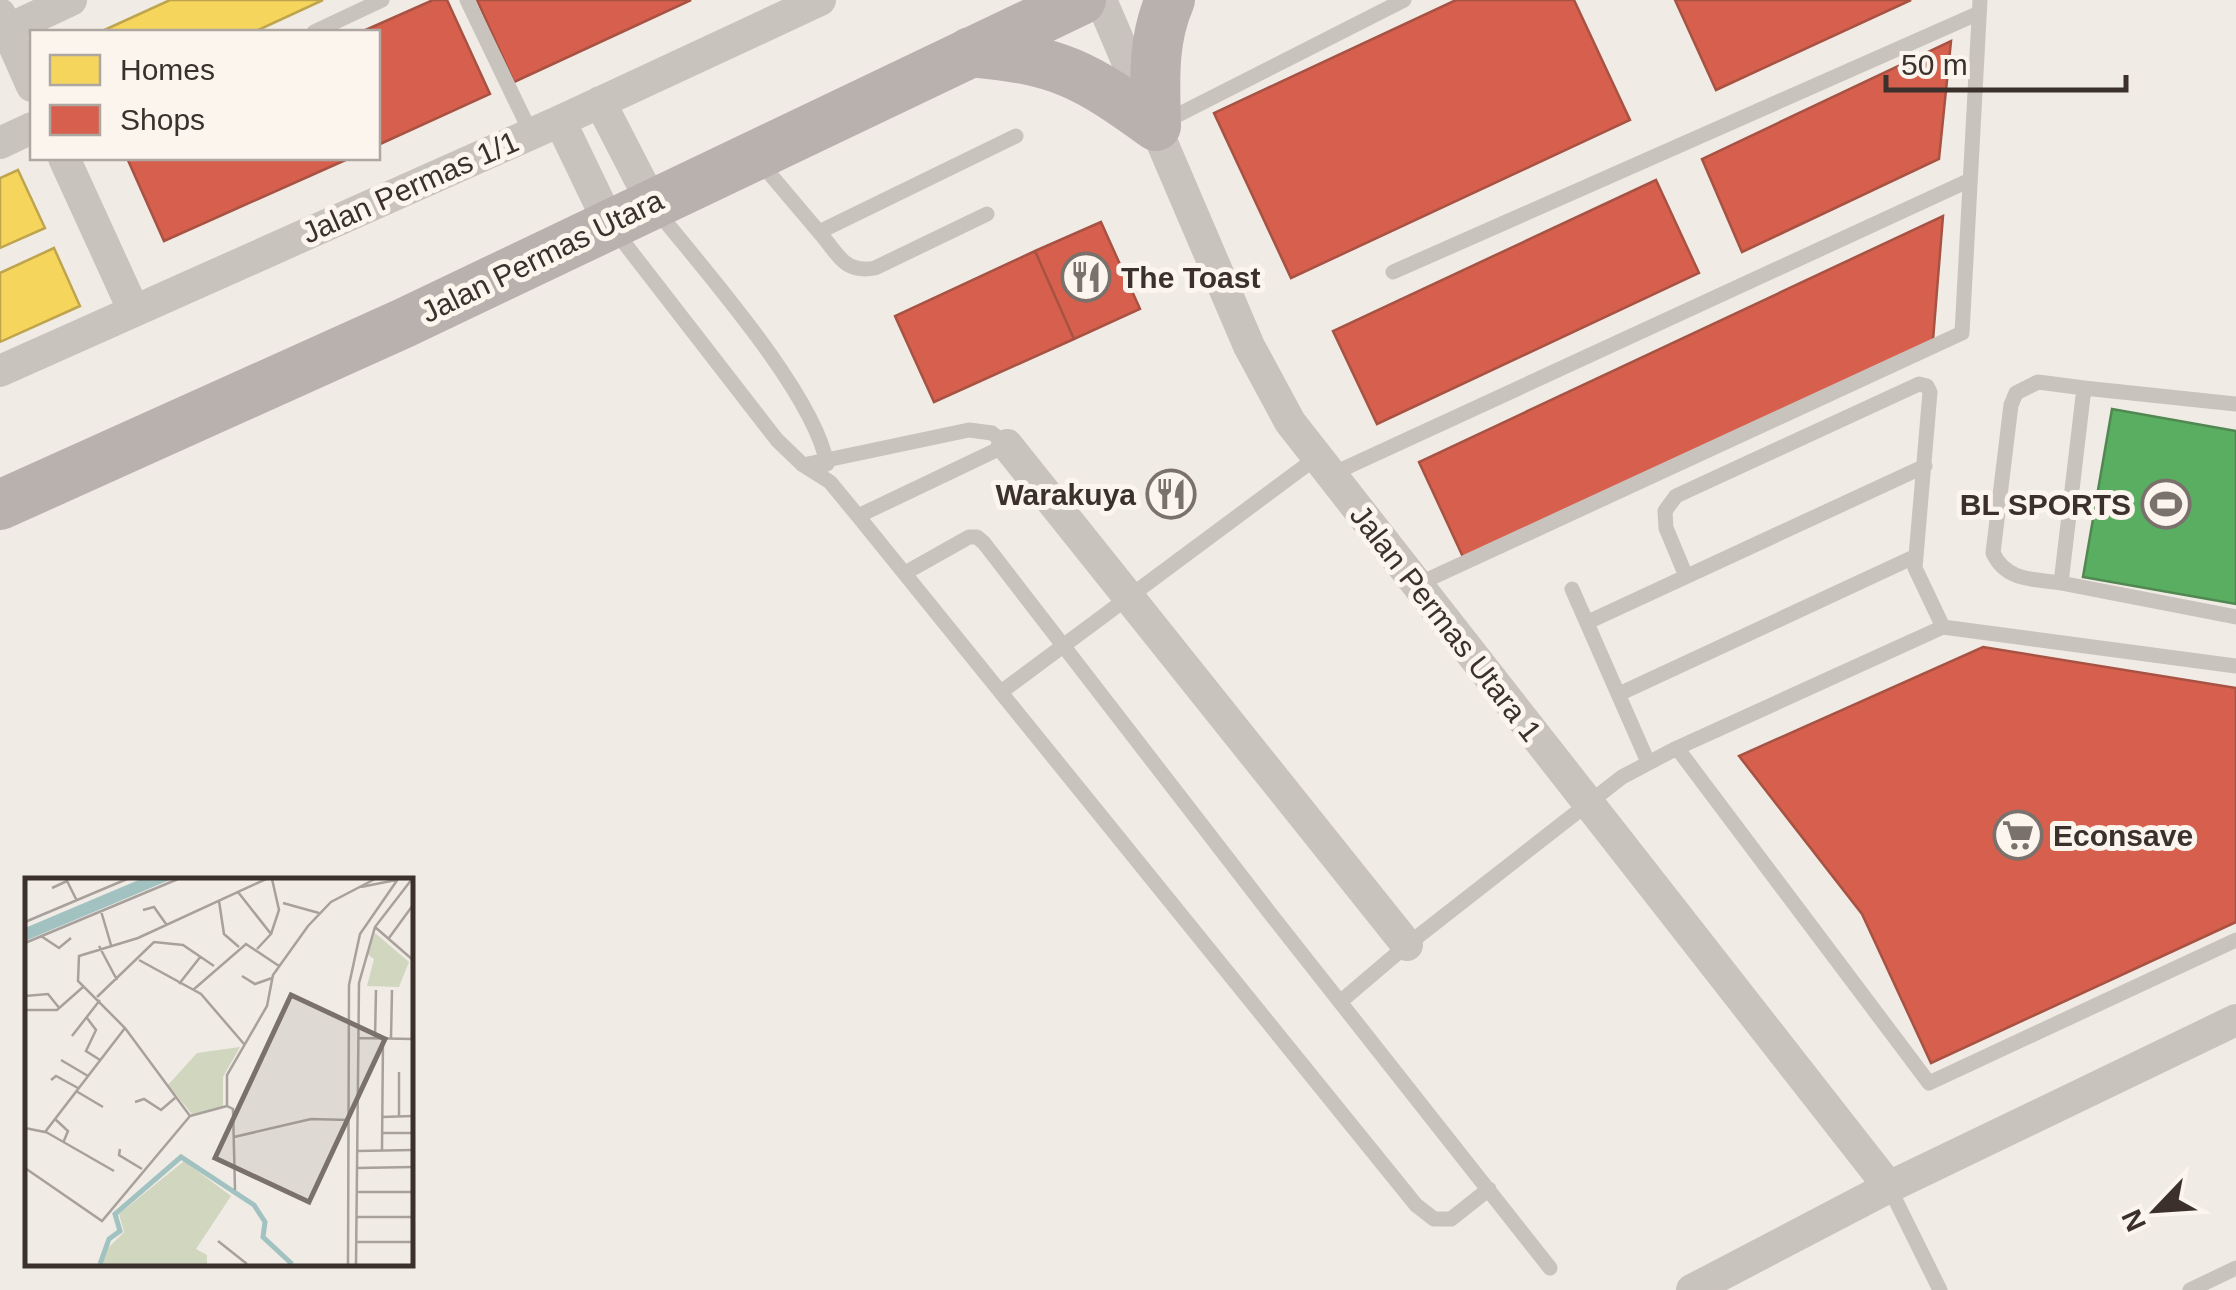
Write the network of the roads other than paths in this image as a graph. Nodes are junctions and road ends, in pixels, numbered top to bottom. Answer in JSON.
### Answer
{"nodes":[{"id":1,"x":71,"y":0,"type":"edge"},
{"id":2,"x":382,"y":0,"type":"edge"},
{"id":3,"x":468,"y":0,"type":"edge"},
{"id":4,"x":820,"y":0,"type":"edge"},
{"id":5,"x":1081,"y":0,"type":"edge"},
{"id":6,"x":1102,"y":0,"type":"edge"},
{"id":7,"x":1170,"y":0,"type":"edge"},
{"id":8,"x":1404,"y":0,"type":"edge"},
{"id":9,"x":1979,"y":7,"type":"edge"},
{"id":10,"x":4,"y":22,"type":"edge"},
{"id":11,"x":318,"y":30,"type":"edge"},
{"id":12,"x":966,"y":52,"type":"junction"},
{"id":13,"x":30,"y":81,"type":"edge"},
{"id":14,"x":600,"y":102,"type":"junction"},
{"id":15,"x":1156,"y":126,"type":"junction"},
{"id":16,"x":546,"y":127,"type":"junction"},
{"id":17,"x":30,"y":129,"type":"edge"},
{"id":18,"x":1016,"y":136,"type":"dead end"},
{"id":19,"x":0,"y":143,"type":"edge"},
{"id":20,"x":754,"y":154,"type":"junction"},
{"id":21,"x":65,"y":160,"type":"edge"},
{"id":22,"x":1970,"y":180,"type":"junction"},
{"id":23,"x":630,"y":213,"type":"junction"},
{"id":24,"x":988,"y":214,"type":"dead end"},
{"id":25,"x":819,"y":232,"type":"junction"},
{"id":26,"x":1394,"y":272,"type":"dead end"},
{"id":27,"x":133,"y":310,"type":"junction"},
{"id":28,"x":0,"y":371,"type":"edge"},
{"id":29,"x":2084,"y":388,"type":"junction"},
{"id":30,"x":2236,"y":404,"type":"edge"},
{"id":31,"x":1007,"y":445,"type":"junction"},
{"id":32,"x":826,"y":458,"type":"junction"},
{"id":33,"x":802,"y":466,"type":"junction"},
{"id":34,"x":1323,"y":466,"type":"junction"},
{"id":35,"x":1925,"y":466,"type":"junction"},
{"id":36,"x":830,"y":482,"type":"junction"},
{"id":37,"x":0,"y":505,"type":"edge"},
{"id":38,"x":858,"y":516,"type":"junction"},
{"id":39,"x":1916,"y":556,"type":"junction"},
{"id":40,"x":905,"y":574,"type":"junction"},
{"id":41,"x":1686,"y":576,"type":"junction"},
{"id":42,"x":2060,"y":583,"type":"junction"},
{"id":43,"x":1416,"y":586,"type":"junction"},
{"id":44,"x":1572,"y":589,"type":"dead end"},
{"id":45,"x":1129,"y":598,"type":"junction"},
{"id":46,"x":2236,"y":617,"type":"edge"},
{"id":47,"x":1588,"y":622,"type":"junction"},
{"id":48,"x":1942,"y":627,"type":"junction"},
{"id":49,"x":1064,"y":646,"type":"junction"},
{"id":50,"x":2236,"y":666,"type":"edge"},
{"id":51,"x":1001,"y":692,"type":"junction"},
{"id":52,"x":1619,"y":694,"type":"junction"},
{"id":53,"x":1677,"y":748,"type":"junction"},
{"id":54,"x":1648,"y":762,"type":"junction"},
{"id":55,"x":1586,"y":802,"type":"junction"},
{"id":56,"x":2236,"y":940,"type":"edge"},
{"id":57,"x":1407,"y":945,"type":"junction"},
{"id":58,"x":1340,"y":1002,"type":"junction"},
{"id":59,"x":2236,"y":1020,"type":"edge"},
{"id":60,"x":1889,"y":1187,"type":"junction"},
{"id":61,"x":1488,"y":1189,"type":"junction"},
{"id":62,"x":1550,"y":1268,"type":"dead end"},
{"id":63,"x":2236,"y":1268,"type":"edge"},
{"id":64,"x":1692,"y":1290,"type":"edge"},
{"id":65,"x":1940,"y":1290,"type":"edge"},
{"id":66,"x":2190,"y":1290,"type":"edge"}],
"edges":[{"from":1,"to":10,"type":"street"},
{"from":2,"to":11,"type":"lane"},
{"from":3,"to":16,"type":"lane"},
{"from":4,"to":14,"type":"street","name":"Jalan Permas 1/1"},
{"from":5,"to":12,"type":"main road","name":"Jalan Permas Utara"},
{"from":6,"to":15,"type":"street","name":"Jalan Permas Utara 1"},
{"from":7,"to":15,"type":"main road"},
{"from":8,"to":15,"type":"lane"},
{"from":9,"to":22,"type":"lane"},
{"from":9,"to":26,"type":"lane"},
{"from":10,"to":13,"type":"street"},
{"from":12,"to":15,"type":"main road"},
{"from":12,"to":20,"type":"main road","name":"Jalan Permas Utara"},
{"from":14,"to":16,"type":"street","name":"Jalan Permas 1/1"},
{"from":14,"to":23,"type":"street"},
{"from":15,"to":34,"type":"street","name":"Jalan Permas Utara 1"},
{"from":16,"to":23,"type":"street"},
{"from":16,"to":27,"type":"street","name":"Jalan Permas 1/1"},
{"from":17,"to":19,"type":"street"},
{"from":18,"to":25,"type":"lane"},
{"from":20,"to":23,"type":"main road","name":"Jalan Permas Utara"},
{"from":20,"to":25,"type":"lane"},
{"from":21,"to":27,"type":"street"},
{"from":22,"to":34,"type":"lane"},
{"from":22,"to":43,"type":"lane"},
{"from":23,"to":32,"type":"lane"},
{"from":23,"to":33,"type":"lane"},
{"from":23,"to":37,"type":"main road","name":"Jalan Permas Utara"},
{"from":24,"to":25,"type":"lane"},
{"from":27,"to":28,"type":"street","name":"Jalan Permas 1/1"},
{"from":29,"to":30,"type":"lane"},
{"from":29,"to":42,"type":"lane"},
{"from":29,"to":42,"type":"lane"},
{"from":31,"to":32,"type":"lane"},
{"from":31,"to":38,"type":"lane"},
{"from":31,"to":45,"type":"street"},
{"from":32,"to":33,"type":"lane"},
{"from":32,"to":36,"type":"lane"},
{"from":33,"to":36,"type":"lane"},
{"from":34,"to":43,"type":"street","name":"Jalan Permas Utara 1"},
{"from":34,"to":45,"type":"lane"},
{"from":35,"to":39,"type":"lane"},
{"from":35,"to":41,"type":"lane"},
{"from":35,"to":41,"type":"lane"},
{"from":36,"to":38,"type":"lane"},
{"from":38,"to":40,"type":"lane"},
{"from":39,"to":48,"type":"lane"},
{"from":39,"to":52,"type":"lane"},
{"from":40,"to":49,"type":"lane"},
{"from":40,"to":51,"type":"lane"},
{"from":41,"to":47,"type":"lane"},
{"from":42,"to":46,"type":"lane"},
{"from":43,"to":55,"type":"street","name":"Jalan Permas Utara 1"},
{"from":44,"to":47,"type":"lane"},
{"from":45,"to":49,"type":"lane"},
{"from":45,"to":57,"type":"street"},
{"from":47,"to":52,"type":"lane"},
{"from":48,"to":50,"type":"lane"},
{"from":48,"to":53,"type":"lane"},
{"from":49,"to":51,"type":"lane"},
{"from":49,"to":58,"type":"lane"},
{"from":51,"to":61,"type":"lane"},
{"from":52,"to":54,"type":"lane"},
{"from":53,"to":54,"type":"lane"},
{"from":53,"to":56,"type":"lane"},
{"from":54,"to":55,"type":"lane"},
{"from":55,"to":57,"type":"lane"},
{"from":55,"to":60,"type":"street","name":"Jalan Permas Utara 1"},
{"from":57,"to":58,"type":"lane"},
{"from":58,"to":61,"type":"lane"},
{"from":59,"to":60,"type":"street"},
{"from":60,"to":64,"type":"street"},
{"from":60,"to":65,"type":"lane"},
{"from":61,"to":62,"type":"lane"},
{"from":63,"to":66,"type":"lane"}]}
